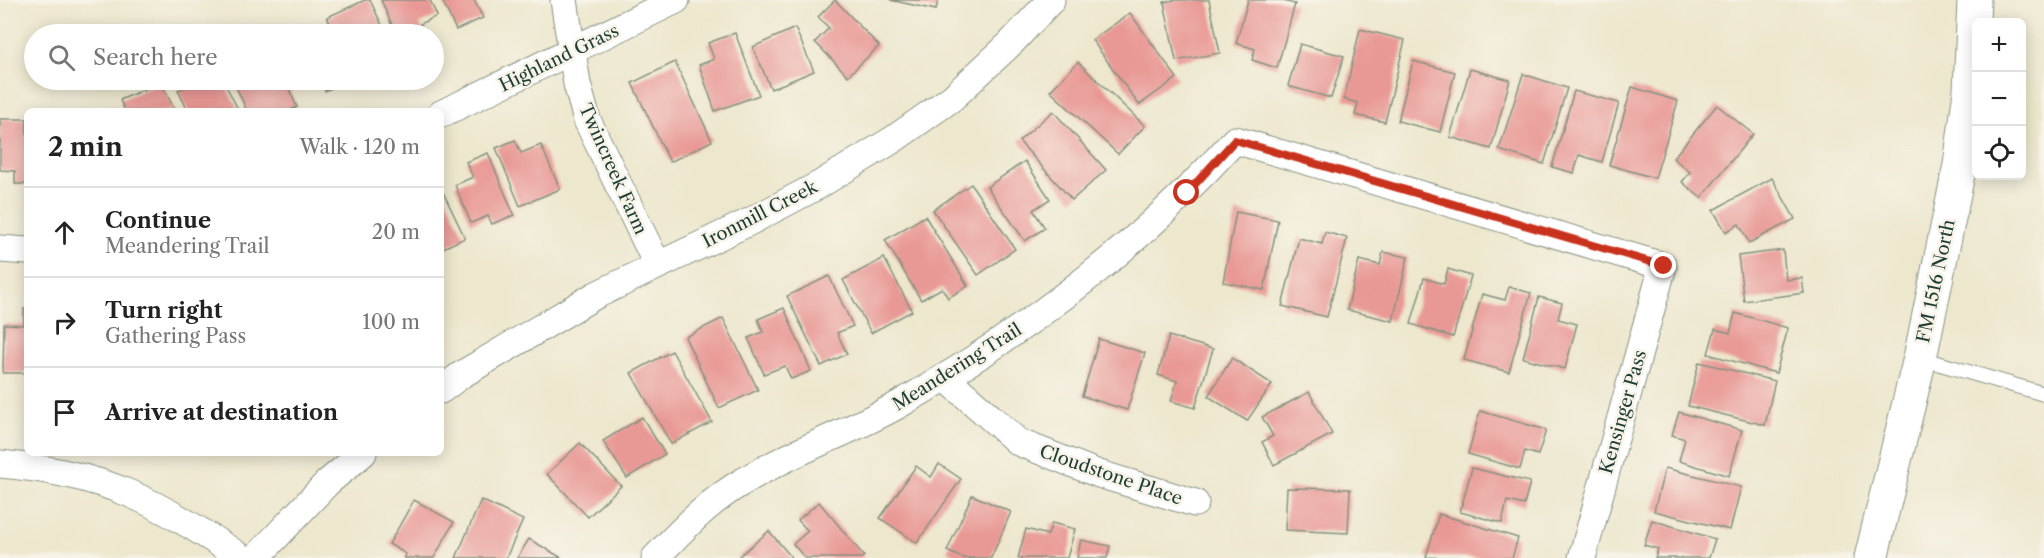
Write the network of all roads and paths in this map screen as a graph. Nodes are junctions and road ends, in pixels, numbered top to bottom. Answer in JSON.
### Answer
{"nodes":[{"id":1,"x":564,"y":0,"type":"edge"},
{"id":2,"x":676,"y":0,"type":"edge"},
{"id":3,"x":1051,"y":0,"type":"edge"},
{"id":4,"x":1974,"y":0,"type":"edge"},
{"id":5,"x":571,"y":52,"type":"junction"},
{"id":6,"x":444,"y":113,"type":"edge"},
{"id":7,"x":0,"y":249,"type":"edge"},
{"id":8,"x":24,"y":251,"type":"edge"},
{"id":9,"x":657,"y":264,"type":"junction"},
{"id":10,"x":1664,"y":266,"type":"joint"},
{"id":11,"x":1920,"y":358,"type":"junction"},
{"id":12,"x":945,"y":377,"type":"junction"},
{"id":13,"x":444,"y":388,"type":"edge"},
{"id":14,"x":2044,"y":394,"type":"edge"},
{"id":15,"x":359,"y":456,"type":"edge"},
{"id":16,"x":0,"y":464,"type":"edge"},
{"id":17,"x":1195,"y":503,"type":"dead end"},
{"id":18,"x":242,"y":558,"type":"edge"},
{"id":19,"x":256,"y":558,"type":"edge"},
{"id":20,"x":655,"y":558,"type":"edge"},
{"id":21,"x":1582,"y":558,"type":"edge"},
{"id":22,"x":1871,"y":558,"type":"edge"}],
"edges":[{"from":1,"to":5,"type":"street","name":"Twincreek Farm"},
{"from":2,"to":5,"type":"street","name":"Highland Grass"},
{"from":3,"to":9,"type":"street","name":"Ironmill Creek"},
{"from":4,"to":11,"type":"main road","name":"FM 1516 North"},
{"from":5,"to":6,"type":"street","name":"Highland Grass"},
{"from":5,"to":9,"type":"street","name":"Twincreek Farm"},
{"from":7,"to":8,"type":"street"},
{"from":9,"to":13,"type":"street","name":"Ironmill Creek"},
{"from":10,"to":12,"type":"street","name":"Meandering Trail"},
{"from":10,"to":21,"type":"street","name":"Kensinger Pass"},
{"from":11,"to":14,"type":"lane"},
{"from":11,"to":22,"type":"main road","name":"FM 1516 North"},
{"from":12,"to":17,"type":"street","name":"Cloudstone Place"},
{"from":12,"to":20,"type":"street","name":"Meandering Trail"},
{"from":15,"to":19,"type":"street"},
{"from":16,"to":18,"type":"street"}]}
